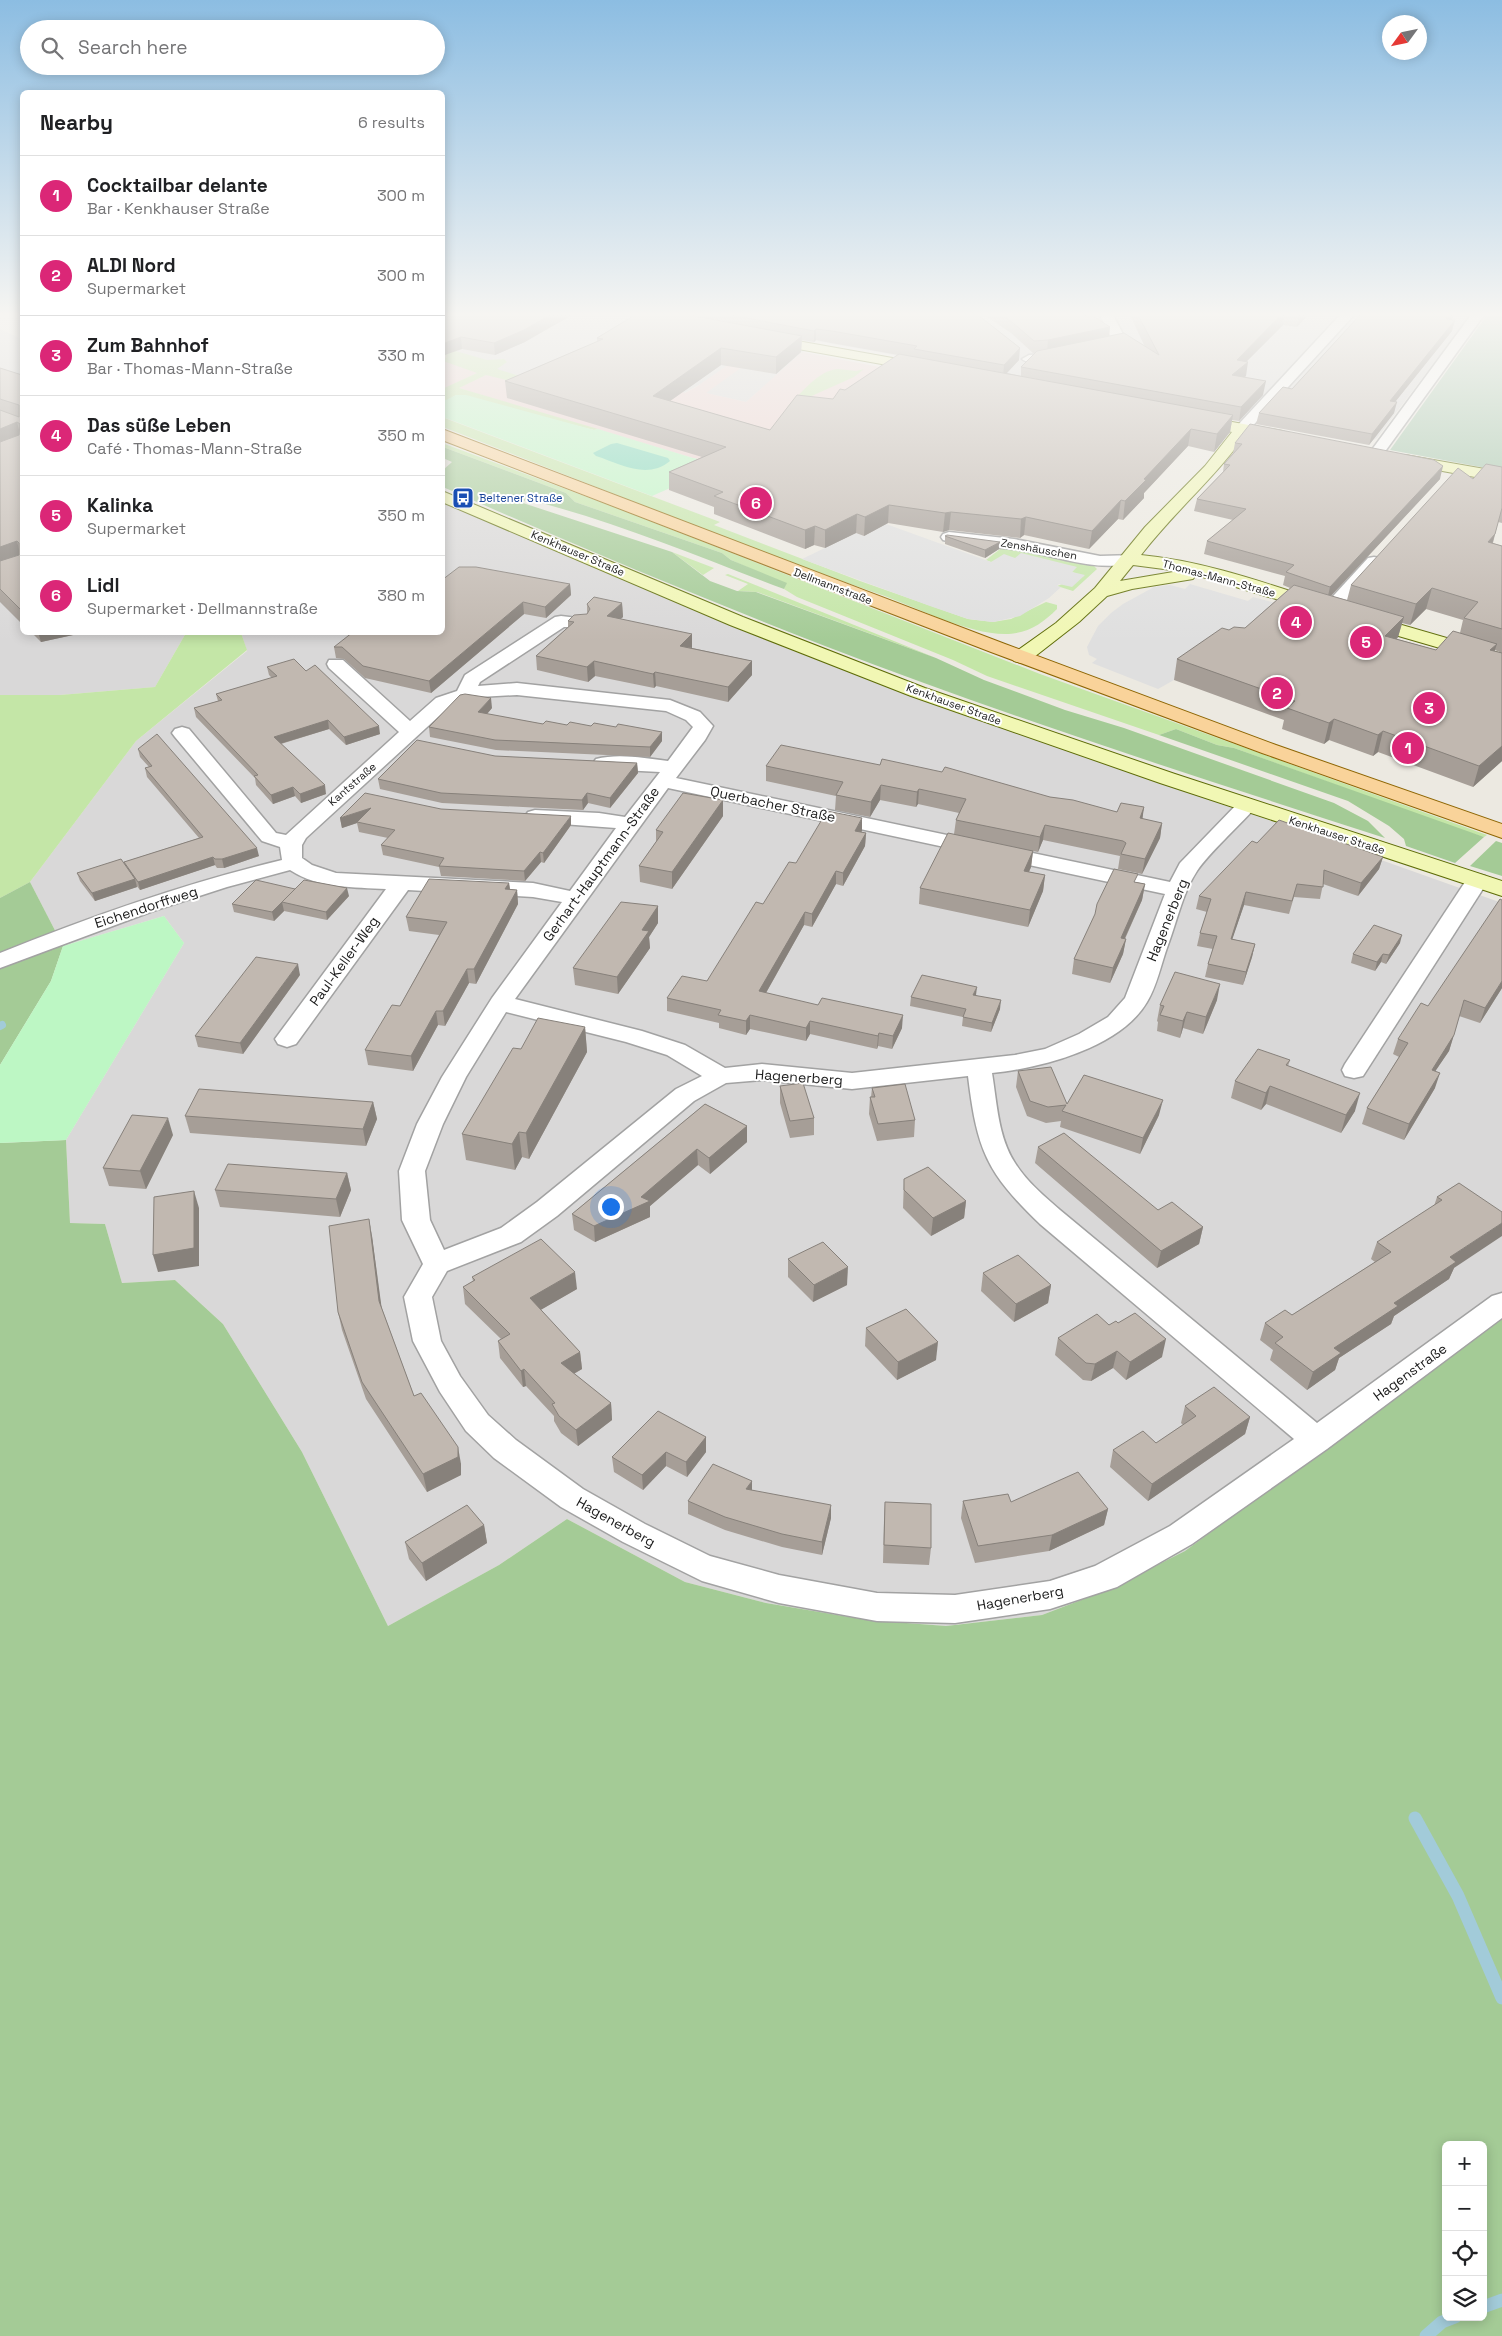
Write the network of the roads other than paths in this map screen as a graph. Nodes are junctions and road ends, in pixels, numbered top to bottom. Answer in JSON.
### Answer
{"nodes":[{"id":1,"x":1217,"y":424,"type":"edge"},
{"id":2,"x":1247,"y":424,"type":"edge"},
{"id":3,"x":1398,"y":424,"type":"edge"},
{"id":4,"x":1242,"y":429,"type":"junction"},
{"id":5,"x":445,"y":435,"type":"edge"},
{"id":6,"x":1300,"y":440,"type":"edge"},
{"id":7,"x":1360,"y":451,"type":"edge"},
{"id":8,"x":1376,"y":454,"type":"junction"},
{"id":9,"x":1459,"y":469,"type":"junction"},
{"id":10,"x":1502,"y":477,"type":"edge"},
{"id":11,"x":1446,"y":483,"type":"edge"},
{"id":12,"x":445,"y":497,"type":"edge"},
{"id":13,"x":950,"y":537,"type":"edge"},
{"id":14,"x":1382,"y":553,"type":"edge"},
{"id":15,"x":1129,"y":559,"type":"junction"},
{"id":16,"x":1204,"y":572,"type":"junction"},
{"id":17,"x":1101,"y":592,"type":"junction"},
{"id":18,"x":1330,"y":610,"type":"junction"},
{"id":19,"x":580,"y":623,"type":"edge"},
{"id":20,"x":1021,"y":657,"type":"junction"},
{"id":21,"x":1502,"y":660,"type":"edge"},
{"id":22,"x":336,"y":664,"type":"dead end"},
{"id":23,"x":466,"y":693,"type":"junction"},
{"id":24,"x":703,"y":726,"type":"joint"},
{"id":25,"x":182,"y":733,"type":"dead end"},
{"id":26,"x":413,"y":738,"type":"junction"},
{"id":27,"x":584,"y":762,"type":"edge"},
{"id":28,"x":667,"y":775,"type":"junction"},
{"id":29,"x":344,"y":790,"type":"junction"},
{"id":30,"x":374,"y":797,"type":"edge"},
{"id":31,"x":1247,"y":805,"type":"junction"},
{"id":32,"x":514,"y":815,"type":"edge"},
{"id":33,"x":630,"y":824,"type":"junction"},
{"id":34,"x":1494,"y":828,"type":"edge"},
{"id":35,"x":292,"y":854,"type":"junction"},
{"id":36,"x":1477,"y":881,"type":"junction"},
{"id":37,"x":401,"y":884,"type":"junction"},
{"id":38,"x":1502,"y":889,"type":"edge"},
{"id":39,"x":1177,"y":890,"type":"junction"},
{"id":40,"x":575,"y":898,"type":"junction"},
{"id":41,"x":0,"y":961,"type":"edge"},
{"id":42,"x":500,"y":1003,"type":"junction"},
{"id":43,"x":287,"y":1039,"type":"dead end"},
{"id":44,"x":979,"y":1066,"type":"junction"},
{"id":45,"x":1354,"y":1070,"type":"dead end"},
{"id":46,"x":721,"y":1076,"type":"junction"},
{"id":47,"x":437,"y":1264,"type":"junction"},
{"id":48,"x":1502,"y":1304,"type":"edge"},
{"id":49,"x":1316,"y":1440,"type":"junction"}],
"edges":[{"from":1,"to":4,"type":"street"},
{"from":2,"to":4,"type":"street"},
{"from":3,"to":8,"type":"street"},
{"from":4,"to":6,"type":"street"},
{"from":4,"to":15,"type":"street"},
{"from":5,"to":20,"type":"main road","name":"Dellmannstraße"},
{"from":7,"to":8,"type":"street"},
{"from":8,"to":9,"type":"street"},
{"from":9,"to":10,"type":"street"},
{"from":9,"to":11,"type":"street"},
{"from":12,"to":31,"type":"street","name":"Kenkhauser Straße"},
{"from":13,"to":15,"type":"street","name":"Zenshäuschen"},
{"from":14,"to":18,"type":"street"},
{"from":15,"to":16,"type":"street","name":"Thomas-Mann-Straße"},
{"from":15,"to":17,"type":"street"},
{"from":16,"to":17,"type":"street"},
{"from":16,"to":18,"type":"street","name":"Thomas-Mann-Straße"},
{"from":17,"to":20,"type":"street"},
{"from":18,"to":21,"type":"street","name":"Thomas-Mann-Straße"},
{"from":19,"to":23,"type":"street"},
{"from":20,"to":34,"type":"main road","name":"Dellmannstraße"},
{"from":22,"to":26,"type":"street"},
{"from":23,"to":24,"type":"street","name":"Kantstraße"},
{"from":23,"to":26,"type":"street","name":"Kantstraße"},
{"from":24,"to":28,"type":"street","name":"Gerhart-Hauptmann-Straße"},
{"from":25,"to":35,"type":"street"},
{"from":26,"to":29,"type":"street","name":"Kantstraße"},
{"from":27,"to":28,"type":"street","name":"Querbacher Straße"},
{"from":28,"to":33,"type":"street","name":"Gerhart-Hauptmann-Straße"},
{"from":28,"to":39,"type":"street","name":"Querbacher Straße"},
{"from":29,"to":30,"type":"street"},
{"from":29,"to":35,"type":"street","name":"Kantstraße"},
{"from":31,"to":36,"type":"street","name":"Kenkhauser Straße"},
{"from":31,"to":39,"type":"street","name":"Hagenerberg"},
{"from":32,"to":33,"type":"street"},
{"from":33,"to":40,"type":"street","name":"Gerhart-Hauptmann-Straße"},
{"from":35,"to":37,"type":"street"},
{"from":35,"to":41,"type":"street","name":"Eichendorffweg"},
{"from":36,"to":38,"type":"street","name":"Kenkhauser Straße"},
{"from":36,"to":45,"type":"street"},
{"from":37,"to":40,"type":"street"},
{"from":37,"to":43,"type":"street","name":"Paul-Keller-Weg"},
{"from":39,"to":44,"type":"street","name":"Hagenerberg"},
{"from":40,"to":42,"type":"street","name":"Gerhart-Hauptmann-Straße"},
{"from":42,"to":46,"type":"street"},
{"from":42,"to":47,"type":"street","name":"Gerhart-Hauptmann-Straße"},
{"from":44,"to":46,"type":"street","name":"Hagenerberg"},
{"from":44,"to":49,"type":"street"},
{"from":46,"to":47,"type":"street","name":"Hagenerberg"},
{"from":47,"to":49,"type":"street","name":"Hagenerberg"},
{"from":48,"to":49,"type":"street","name":"Hagenstraße"}]}
